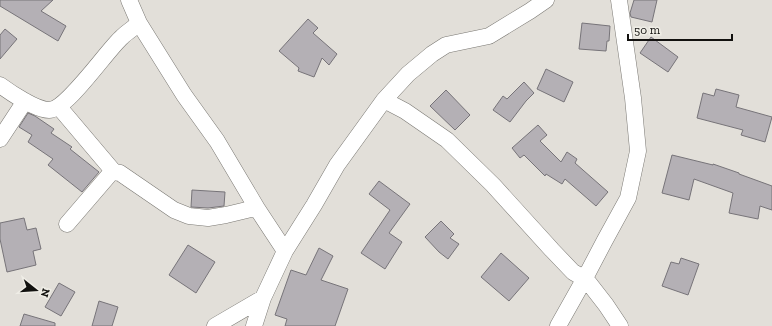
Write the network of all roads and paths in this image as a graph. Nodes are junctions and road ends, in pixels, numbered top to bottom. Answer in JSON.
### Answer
{"nodes":[{"id":1,"x":129,"y":0,"type":"edge"},
{"id":2,"x":546,"y":0,"type":"edge"},
{"id":3,"x":618,"y":0,"type":"edge"},
{"id":4,"x":139,"y":23,"type":"junction"},
{"id":5,"x":0,"y":85,"type":"edge"},
{"id":6,"x":384,"y":100,"type":"junction"},
{"id":7,"x":25,"y":101,"type":"junction"},
{"id":8,"x":59,"y":107,"type":"junction"},
{"id":9,"x":0,"y":139,"type":"edge"},
{"id":10,"x":114,"y":172,"type":"junction"},
{"id":11,"x":258,"y":210,"type":"junction"},
{"id":12,"x":67,"y":224,"type":"dead end"},
{"id":13,"x":284,"y":251,"type":"junction"},
{"id":14,"x":585,"y":278,"type":"junction"},
{"id":15,"x":263,"y":298,"type":"junction"},
{"id":16,"x":215,"y":326,"type":"edge"},
{"id":17,"x":254,"y":326,"type":"edge"},
{"id":18,"x":558,"y":326,"type":"edge"},
{"id":19,"x":620,"y":326,"type":"edge"}],
"edges":[{"from":1,"to":4,"type":"street"},
{"from":2,"to":6,"type":"street"},
{"from":3,"to":14,"type":"street"},
{"from":4,"to":8,"type":"street"},
{"from":4,"to":11,"type":"street"},
{"from":5,"to":7,"type":"street"},
{"from":6,"to":13,"type":"street"},
{"from":6,"to":14,"type":"street"},
{"from":7,"to":8,"type":"street"},
{"from":7,"to":9,"type":"street"},
{"from":8,"to":10,"type":"street"},
{"from":10,"to":11,"type":"street"},
{"from":10,"to":12,"type":"street"},
{"from":11,"to":13,"type":"street"},
{"from":13,"to":15,"type":"street"},
{"from":14,"to":18,"type":"street"},
{"from":14,"to":19,"type":"street"},
{"from":15,"to":16,"type":"street"},
{"from":15,"to":17,"type":"street"}]}
